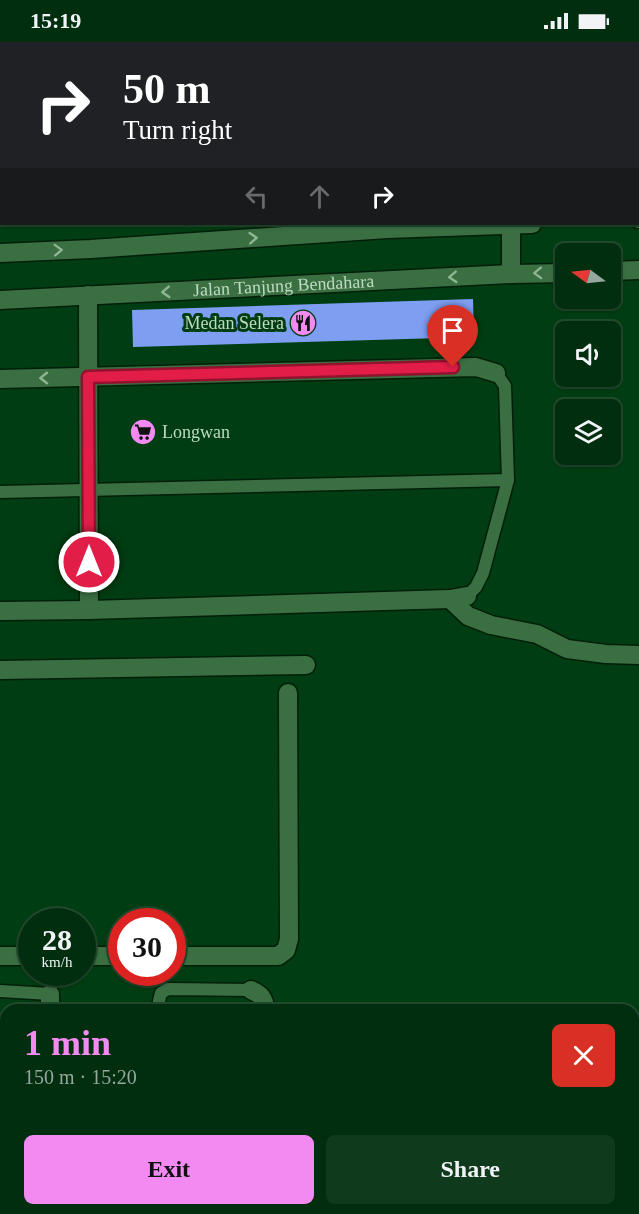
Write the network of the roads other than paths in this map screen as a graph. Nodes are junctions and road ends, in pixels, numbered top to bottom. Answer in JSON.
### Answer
{"nodes":[{"id":1,"x":490,"y":225,"type":"edge"},
{"id":2,"x":511,"y":225,"type":"edge"},
{"id":3,"x":0,"y":253,"type":"edge"},
{"id":4,"x":639,"y":270,"type":"edge"},
{"id":5,"x":621,"y":271,"type":"edge"},
{"id":6,"x":555,"y":273,"type":"edge"},
{"id":7,"x":511,"y":274,"type":"junction"},
{"id":8,"x":88,"y":296,"type":"junction"},
{"id":9,"x":0,"y":300,"type":"edge"},
{"id":10,"x":496,"y":373,"type":"joint"},
{"id":11,"x":88,"y":377,"type":"junction"},
{"id":12,"x":0,"y":379,"type":"edge"},
{"id":13,"x":508,"y":480,"type":"junction"},
{"id":14,"x":89,"y":490,"type":"junction"},
{"id":15,"x":0,"y":492,"type":"edge"},
{"id":16,"x":459,"y":598,"type":"junction"},
{"id":17,"x":89,"y":610,"type":"junction"},
{"id":18,"x":0,"y":611,"type":"edge"},
{"id":19,"x":639,"y":655,"type":"edge"},
{"id":20,"x":306,"y":665,"type":"dead end"},
{"id":21,"x":0,"y":670,"type":"edge"},
{"id":22,"x":288,"y":693,"type":"dead end"},
{"id":23,"x":0,"y":956,"type":"edge"},
{"id":24,"x":18,"y":956,"type":"edge"},
{"id":25,"x":186,"y":956,"type":"edge"},
{"id":26,"x":251,"y":990,"type":"joint"},
{"id":27,"x":0,"y":991,"type":"edge"},
{"id":28,"x":50,"y":1002,"type":"edge"},
{"id":29,"x":159,"y":1004,"type":"edge"},
{"id":30,"x":265,"y":1004,"type":"edge"}],
"edges":[{"from":3,"to":1,"type":"street","one_way":true},
{"from":2,"to":7,"type":"street"},
{"from":4,"to":5,"type":"street"},
{"from":6,"to":7,"type":"street","name":"Jalan Tanjung Bendahara","one_way":true},
{"from":7,"to":8,"type":"street","name":"Jalan Tanjung Bendahara","one_way":true},
{"from":8,"to":9,"type":"street","name":"Jalan Tanjung Bendahara"},
{"from":8,"to":11,"type":"street"},
{"from":10,"to":11,"type":"street"},
{"from":10,"to":13,"type":"lane"},
{"from":11,"to":12,"type":"street","one_way":true},
{"from":11,"to":14,"type":"street"},
{"from":13,"to":14,"type":"lane"},
{"from":13,"to":16,"type":"lane"},
{"from":14,"to":15,"type":"lane"},
{"from":14,"to":17,"type":"street"},
{"from":16,"to":17,"type":"street"},
{"from":16,"to":19,"type":"street"},
{"from":17,"to":18,"type":"street"},
{"from":20,"to":21,"type":"street"},
{"from":22,"to":25,"type":"street"},
{"from":23,"to":24,"type":"street"},
{"from":26,"to":29,"type":"lane"},
{"from":26,"to":30,"type":"street"},
{"from":27,"to":28,"type":"lane"}]}
